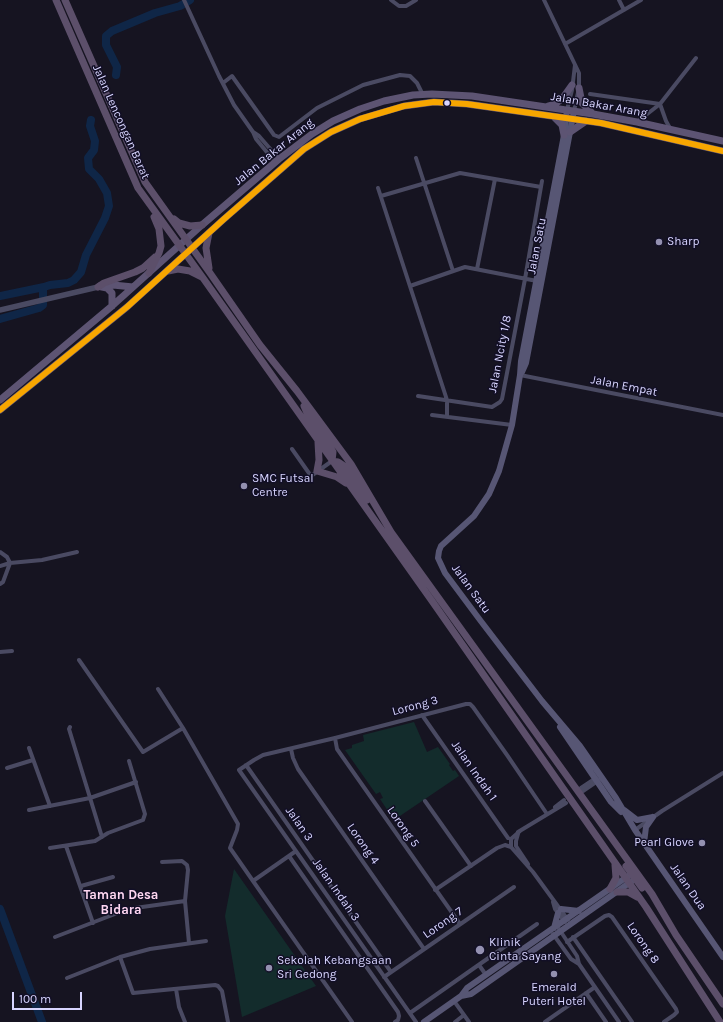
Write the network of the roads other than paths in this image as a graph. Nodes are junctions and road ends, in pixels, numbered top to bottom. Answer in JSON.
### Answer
{"nodes":[{"id":1,"x":56,"y":0,"type":"edge"},
{"id":2,"x":65,"y":0,"type":"edge"},
{"id":3,"x":184,"y":0,"type":"edge"},
{"id":4,"x":391,"y":0,"type":"edge"},
{"id":5,"x":416,"y":0,"type":"edge"},
{"id":6,"x":544,"y":0,"type":"edge"},
{"id":7,"x":619,"y":0,"type":"edge"},
{"id":8,"x":641,"y":0,"type":"edge"},
{"id":9,"x":624,"y":10,"type":"junction"},
{"id":10,"x":565,"y":44,"type":"junction"},
{"id":11,"x":696,"y":58,"type":"dead end"},
{"id":12,"x":575,"y":64,"type":"junction"},
{"id":13,"x":223,"y":83,"type":"junction"},
{"id":14,"x":576,"y":86,"type":"junction"},
{"id":15,"x":590,"y":94,"type":"dead end"},
{"id":16,"x":422,"y":95,"type":"junction"},
{"id":17,"x":660,"y":104,"type":"junction"},
{"id":18,"x":548,"y":106,"type":"junction"},
{"id":19,"x":593,"y":114,"type":"junction"},
{"id":20,"x":570,"y":115,"type":"junction"},
{"id":21,"x":554,"y":117,"type":"junction"},
{"id":22,"x":586,"y":121,"type":"junction"},
{"id":23,"x":637,"y":122,"type":"junction"},
{"id":24,"x":671,"y":131,"type":"junction"},
{"id":25,"x":567,"y":133,"type":"junction"},
{"id":26,"x":723,"y":141,"type":"edge"},
{"id":27,"x":723,"y":151,"type":"edge"},
{"id":28,"x":416,"y":158,"type":"dead end"},
{"id":29,"x":277,"y":161,"type":"junction"},
{"id":30,"x":495,"y":179,"type":"junction"},
{"id":31,"x":542,"y":181,"type":"dead end"},
{"id":32,"x":424,"y":183,"type":"junction"},
{"id":33,"x":541,"y":187,"type":"junction"},
{"id":34,"x":378,"y":188,"type":"dead end"},
{"id":35,"x":381,"y":196,"type":"junction"},
{"id":36,"x":144,"y":197,"type":"junction"},
{"id":37,"x":169,"y":216,"type":"junction"},
{"id":38,"x":202,"y":225,"type":"junction"},
{"id":39,"x":209,"y":233,"type":"junction"},
{"id":40,"x":186,"y":239,"type":"junction"},
{"id":41,"x":179,"y":245,"type":"junction"},
{"id":42,"x":193,"y":248,"type":"junction"},
{"id":43,"x":159,"y":252,"type":"junction"},
{"id":44,"x":186,"y":254,"type":"junction"},
{"id":45,"x":477,"y":269,"type":"junction"},
{"id":46,"x":168,"y":271,"type":"junction"},
{"id":47,"x":453,"y":271,"type":"junction"},
{"id":48,"x":149,"y":273,"type":"junction"},
{"id":49,"x":210,"y":273,"type":"junction"},
{"id":50,"x":204,"y":278,"type":"junction"},
{"id":51,"x":525,"y":279,"type":"junction"},
{"id":52,"x":539,"y":281,"type":"junction"},
{"id":53,"x":410,"y":286,"type":"junction"},
{"id":54,"x":98,"y":287,"type":"junction"},
{"id":55,"x":134,"y":287,"type":"junction"},
{"id":56,"x":112,"y":306,"type":"junction"},
{"id":57,"x":0,"y":310,"type":"edge"},
{"id":58,"x":520,"y":375,"type":"junction"},
{"id":59,"x":297,"y":390,"type":"junction"},
{"id":60,"x":418,"y":396,"type":"dead end"},
{"id":61,"x":0,"y":400,"type":"edge"},
{"id":62,"x":447,"y":400,"type":"junction"},
{"id":63,"x":0,"y":410,"type":"edge"},
{"id":64,"x":432,"y":415,"type":"dead end"},
{"id":65,"x":723,"y":415,"type":"edge"},
{"id":66,"x":447,"y":417,"type":"junction"},
{"id":67,"x":512,"y":425,"type":"junction"},
{"id":68,"x":318,"y":442,"type":"junction"},
{"id":69,"x":292,"y":449,"type":"dead end"},
{"id":70,"x":332,"y":461,"type":"junction"},
{"id":71,"x":317,"y":471,"type":"junction"},
{"id":72,"x":349,"y":485,"type":"junction"},
{"id":73,"x":391,"y":532,"type":"junction"},
{"id":74,"x":0,"y":552,"type":"edge"},
{"id":75,"x":77,"y":552,"type":"dead end"},
{"id":76,"x":10,"y":563,"type":"junction"},
{"id":77,"x":0,"y":566,"type":"edge"},
{"id":78,"x":0,"y":584,"type":"edge"},
{"id":79,"x":12,"y":651,"type":"dead end"},
{"id":80,"x":0,"y":652,"type":"edge"},
{"id":81,"x":79,"y":660,"type":"dead end"},
{"id":82,"x":158,"y":689,"type":"dead end"},
{"id":83,"x":422,"y":715,"type":"junction"},
{"id":84,"x":70,"y":727,"type":"dead end"},
{"id":85,"x":183,"y":728,"type":"junction"},
{"id":86,"x":336,"y":738,"type":"junction"},
{"id":87,"x":29,"y":748,"type":"dead end"},
{"id":88,"x":291,"y":749,"type":"junction"},
{"id":89,"x":33,"y":760,"type":"junction"},
{"id":90,"x":129,"y":761,"type":"dead end"},
{"id":91,"x":246,"y":765,"type":"junction"},
{"id":92,"x":7,"y":768,"type":"dead end"},
{"id":93,"x":239,"y":770,"type":"joint"},
{"id":94,"x":723,"y":773,"type":"edge"},
{"id":95,"x":599,"y":778,"type":"junction"},
{"id":96,"x":136,"y":782,"type":"junction"},
{"id":97,"x":582,"y":789,"type":"dead end"},
{"id":98,"x":90,"y":798,"type":"junction"},
{"id":99,"x":425,"y":801,"type":"dead end"},
{"id":100,"x":565,"y":801,"type":"dead end"},
{"id":101,"x":50,"y":806,"type":"junction"},
{"id":102,"x":622,"y":808,"type":"junction"},
{"id":103,"x":29,"y":810,"type":"dead end"},
{"id":104,"x":593,"y":811,"type":"junction"},
{"id":105,"x":547,"y":814,"type":"junction"},
{"id":106,"x":653,"y":817,"type":"junction"},
{"id":107,"x":628,"y":819,"type":"junction"},
{"id":108,"x":635,"y":830,"type":"junction"},
{"id":109,"x":520,"y":831,"type":"junction"},
{"id":110,"x":102,"y":837,"type":"junction"},
{"id":111,"x":508,"y":838,"type":"junction"},
{"id":112,"x":644,"y":843,"type":"junction"},
{"id":113,"x":66,"y":846,"type":"junction"},
{"id":114,"x":511,"y":847,"type":"junction"},
{"id":115,"x":50,"y":848,"type":"dead end"},
{"id":116,"x":497,"y":848,"type":"junction"},
{"id":117,"x":296,"y":851,"type":"junction"},
{"id":118,"x":289,"y":856,"type":"junction"},
{"id":119,"x":162,"y":862,"type":"dead end"},
{"id":120,"x":614,"y":863,"type":"junction"},
{"id":121,"x":471,"y":866,"type":"junction"},
{"id":122,"x":533,"y":872,"type":"junction"},
{"id":123,"x":113,"y":877,"type":"dead end"},
{"id":124,"x":630,"y":879,"type":"junction"},
{"id":125,"x":254,"y":881,"type":"junction"},
{"id":126,"x":81,"y":886,"type":"junction"},
{"id":127,"x":514,"y":887,"type":"dead end"},
{"id":128,"x":436,"y":890,"type":"junction"},
{"id":129,"x":614,"y":891,"type":"junction"},
{"id":130,"x":640,"y":899,"type":"junction"},
{"id":131,"x":185,"y":901,"type":"junction"},
{"id":132,"x":559,"y":911,"type":"junction"},
{"id":133,"x":579,"y":911,"type":"junction"},
{"id":134,"x":93,"y":923,"type":"junction"},
{"id":135,"x":568,"y":923,"type":"junction"},
{"id":136,"x":460,"y":924,"type":"junction"},
{"id":137,"x":537,"y":924,"type":"dead end"},
{"id":138,"x":555,"y":930,"type":"junction"},
{"id":139,"x":676,"y":935,"type":"junction"},
{"id":140,"x":55,"y":937,"type":"dead end"},
{"id":141,"x":573,"y":937,"type":"junction"},
{"id":142,"x":206,"y":941,"type":"dead end"},
{"id":143,"x":567,"y":942,"type":"junction"},
{"id":144,"x":189,"y":943,"type":"junction"},
{"id":145,"x":424,"y":949,"type":"junction"},
{"id":146,"x":120,"y":957,"type":"junction"},
{"id":147,"x":723,"y":957,"type":"edge"},
{"id":148,"x":579,"y":964,"type":"junction"},
{"id":149,"x":479,"y":965,"type":"junction"},
{"id":150,"x":391,"y":972,"type":"junction"},
{"id":151,"x":486,"y":975,"type":"junction"},
{"id":152,"x":384,"y":977,"type":"junction"},
{"id":153,"x":67,"y":978,"type":"dead end"},
{"id":154,"x":710,"y":985,"type":"junction"},
{"id":155,"x":595,"y":987,"type":"junction"},
{"id":156,"x":176,"y":989,"type":"junction"},
{"id":157,"x":700,"y":991,"type":"junction"},
{"id":158,"x":586,"y":993,"type":"junction"},
{"id":159,"x":461,"y":996,"type":"junction"},
{"id":160,"x":454,"y":1001,"type":"junction"},
{"id":161,"x":723,"y":1004,"type":"edge"},
{"id":162,"x":410,"y":1013,"type":"junction"},
{"id":163,"x":464,"y":1016,"type":"junction"},
{"id":164,"x":548,"y":1021,"type":"edge"},
{"id":165,"x":185,"y":1022,"type":"edge"},
{"id":166,"x":228,"y":1022,"type":"edge"},
{"id":167,"x":352,"y":1022,"type":"edge"},
{"id":168,"x":395,"y":1022,"type":"edge"},
{"id":169,"x":416,"y":1022,"type":"edge"},
{"id":170,"x":424,"y":1022,"type":"edge"},
{"id":171,"x":455,"y":1022,"type":"edge"},
{"id":172,"x":469,"y":1022,"type":"edge"},
{"id":173,"x":606,"y":1022,"type":"edge"},
{"id":174,"x":619,"y":1022,"type":"edge"},
{"id":175,"x":632,"y":1022,"type":"edge"},
{"id":176,"x":664,"y":1022,"type":"edge"},
{"id":177,"x":720,"y":1022,"type":"edge"}],
"edges":[{"from":1,"to":36,"type":"highway","name":"Jalan Lencongan Barat"},
{"from":2,"to":37,"type":"highway","name":"Jalan Lencongan Barat"},
{"from":3,"to":13,"type":"street"},
{"from":4,"to":5,"type":"street"},
{"from":6,"to":10,"type":"street"},
{"from":7,"to":9,"type":"street"},
{"from":8,"to":9,"type":"street"},
{"from":9,"to":10,"type":"street"},
{"from":10,"to":12,"type":"street"},
{"from":11,"to":17,"type":"street"},
{"from":12,"to":14,"type":"street"},
{"from":12,"to":14,"type":"street"},
{"from":13,"to":16,"type":"street"},
{"from":13,"to":29,"type":"street"},
{"from":14,"to":18,"type":"main road"},
{"from":14,"to":19,"type":"main road"},
{"from":14,"to":20,"type":"street"},
{"from":14,"to":20,"type":"street"},
{"from":15,"to":17,"type":"street"},
{"from":16,"to":18,"type":"main road","name":"Jalan Bakar Arang"},
{"from":16,"to":29,"type":"main road","name":"Jalan Bakar Arang"},
{"from":17,"to":23,"type":"street"},
{"from":17,"to":24,"type":"street"},
{"from":18,"to":20,"type":"main road","name":"Jalan Bakar Arang"},
{"from":19,"to":20,"type":"main road","name":"Jalan Bakar Arang"},
{"from":19,"to":23,"type":"main road","name":"Jalan Bakar Arang"},
{"from":20,"to":21,"type":"main road","name":"Jalan Bakar Arang"},
{"from":20,"to":22,"type":"main road","name":"Jalan Bakar Arang"},
{"from":20,"to":25,"type":"main road","name":"Jalan Satu"},
{"from":21,"to":25,"type":"main road"},
{"from":21,"to":39,"type":"main road","name":"Jalan Bakar Arang"},
{"from":22,"to":25,"type":"main road"},
{"from":22,"to":27,"type":"main road","name":"Jalan Bakar Arang"},
{"from":23,"to":24,"type":"main road","name":"Jalan Bakar Arang"},
{"from":24,"to":26,"type":"main road","name":"Jalan Bakar Arang"},
{"from":25,"to":52,"type":"main road","name":"Jalan Satu"},
{"from":28,"to":32,"type":"street"},
{"from":29,"to":38,"type":"main road","name":"Jalan Bakar Arang"},
{"from":30,"to":32,"type":"street"},
{"from":30,"to":33,"type":"street"},
{"from":30,"to":45,"type":"street"},
{"from":31,"to":33,"type":"street","name":"Jalan Ncity 1/8"},
{"from":32,"to":35,"type":"street"},
{"from":32,"to":47,"type":"street"},
{"from":33,"to":51,"type":"street","name":"Jalan Ncity 1/8"},
{"from":34,"to":35,"type":"street"},
{"from":35,"to":53,"type":"street"},
{"from":36,"to":41,"type":"highway","name":"Jalan Lencongan Barat"},
{"from":36,"to":43,"type":"highway"},
{"from":37,"to":38,"type":"highway"},
{"from":37,"to":40,"type":"highway","name":"Jalan Lencongan Barat"},
{"from":38,"to":40,"type":"main road","name":"Jalan Bakar Arang"},
{"from":39,"to":42,"type":"main road","name":"Jalan Bakar Arang"},
{"from":39,"to":49,"type":"highway"},
{"from":40,"to":41,"type":"main road","name":"Jalan Bakar Arang"},
{"from":40,"to":42,"type":"highway","name":"Jalan Lencongan Barat"},
{"from":41,"to":44,"type":"highway","name":"Jalan Lencongan Barat"},
{"from":41,"to":48,"type":"main road","name":"Jalan Bakar Arang"},
{"from":42,"to":44,"type":"main road","name":"Jalan Bakar Arang"},
{"from":42,"to":49,"type":"highway","name":"Jalan Lencongan Barat"},
{"from":43,"to":48,"type":"highway"},
{"from":43,"to":54,"type":"highway"},
{"from":44,"to":46,"type":"main road","name":"Jalan Bakar Arang"},
{"from":44,"to":50,"type":"highway","name":"Jalan Lencongan Barat"},
{"from":45,"to":47,"type":"street"},
{"from":45,"to":51,"type":"street"},
{"from":46,"to":50,"type":"highway"},
{"from":46,"to":63,"type":"main road","name":"Jalan Bakar Arang"},
{"from":47,"to":53,"type":"street"},
{"from":48,"to":55,"type":"main road","name":"Jalan Bakar Arang"},
{"from":49,"to":59,"type":"highway","name":"Jalan Lencongan Barat"},
{"from":50,"to":68,"type":"highway","name":"Jalan Lencongan Barat"},
{"from":51,"to":52,"type":"street"},
{"from":51,"to":62,"type":"street","name":"Jalan Ncity 1/8"},
{"from":52,"to":58,"type":"main road","name":"Jalan Satu"},
{"from":53,"to":62,"type":"street"},
{"from":54,"to":55,"type":"main road"},
{"from":54,"to":56,"type":"main road"},
{"from":54,"to":57,"type":"street"},
{"from":55,"to":56,"type":"main road","name":"Jalan Bakar Arang"},
{"from":56,"to":61,"type":"main road","name":"Jalan Bakar Arang"},
{"from":58,"to":65,"type":"street","name":"Jalan Empat"},
{"from":58,"to":67,"type":"main road","name":"Jalan Satu"},
{"from":59,"to":70,"type":"highway"},
{"from":59,"to":73,"type":"highway"},
{"from":60,"to":62,"type":"street","name":"Jalan Ncity 1/8"},
{"from":62,"to":66,"type":"street"},
{"from":64,"to":66,"type":"street"},
{"from":66,"to":67,"type":"street"},
{"from":67,"to":95,"type":"main road","name":"Jalan Satu"},
{"from":68,"to":70,"type":"highway","name":"Jalan Lencongan Barat"},
{"from":68,"to":71,"type":"highway"},
{"from":69,"to":71,"type":"street"},
{"from":70,"to":71,"type":"street"},
{"from":70,"to":72,"type":"highway","name":"Jalan Lencongan Barat"},
{"from":70,"to":73,"type":"highway"},
{"from":71,"to":72,"type":"highway"},
{"from":72,"to":120,"type":"highway","name":"Jalan Lencongan Barat"},
{"from":73,"to":104,"type":"highway"},
{"from":74,"to":76,"type":"street"},
{"from":75,"to":76,"type":"street"},
{"from":76,"to":77,"type":"street"},
{"from":76,"to":78,"type":"street"},
{"from":79,"to":80,"type":"street"},
{"from":81,"to":85,"type":"street"},
{"from":82,"to":85,"type":"street"},
{"from":83,"to":86,"type":"street","name":"Lorong 3"},
{"from":83,"to":105,"type":"street","name":"Lorong 3"},
{"from":83,"to":111,"type":"street","name":"Jalan Indah 1"},
{"from":84,"to":98,"type":"street"},
{"from":85,"to":125,"type":"street"},
{"from":86,"to":88,"type":"street","name":"Lorong 3"},
{"from":86,"to":128,"type":"street","name":"Lorong 5"},
{"from":87,"to":89,"type":"street"},
{"from":88,"to":91,"type":"street","name":"Lorong 3"},
{"from":88,"to":145,"type":"street","name":"Lorong 4"},
{"from":89,"to":92,"type":"street"},
{"from":89,"to":101,"type":"street"},
{"from":90,"to":96,"type":"street"},
{"from":91,"to":93,"type":"street","name":"Lorong 3"},
{"from":91,"to":150,"type":"street","name":"Jalan 3"},
{"from":93,"to":117,"type":"street","name":"Jalan Indah 3"},
{"from":94,"to":106,"type":"street"},
{"from":95,"to":97,"type":"street"},
{"from":95,"to":102,"type":"main road","name":"Jalan Satu"},
{"from":95,"to":107,"type":"main road","name":"Jalan Satu"},
{"from":96,"to":98,"type":"street"},
{"from":96,"to":110,"type":"street"},
{"from":98,"to":101,"type":"street"},
{"from":98,"to":110,"type":"street"},
{"from":99,"to":121,"type":"street"},
{"from":100,"to":105,"type":"street"},
{"from":101,"to":103,"type":"street"},
{"from":102,"to":106,"type":"main road"},
{"from":102,"to":107,"type":"main road","name":"Jalan Satu"},
{"from":104,"to":124,"type":"highway"},
{"from":104,"to":139,"type":"highway"},
{"from":105,"to":109,"type":"street"},
{"from":106,"to":108,"type":"street"},
{"from":106,"to":112,"type":"main road"},
{"from":107,"to":108,"type":"main road","name":"Jalan Satu"},
{"from":108,"to":112,"type":"main road","name":"Jalan Dua"},
{"from":109,"to":111,"type":"street"},
{"from":109,"to":114,"type":"street"},
{"from":109,"to":122,"type":"street"},
{"from":110,"to":113,"type":"street"},
{"from":111,"to":116,"type":"street"},
{"from":112,"to":147,"type":"main road","name":"Jalan Dua"},
{"from":113,"to":115,"type":"street"},
{"from":113,"to":126,"type":"street"},
{"from":114,"to":116,"type":"street"},
{"from":114,"to":122,"type":"street"},
{"from":116,"to":121,"type":"street"},
{"from":117,"to":118,"type":"street"},
{"from":117,"to":152,"type":"street","name":"Jalan Indah 3"},
{"from":118,"to":125,"type":"street"},
{"from":118,"to":168,"type":"street"},
{"from":119,"to":131,"type":"street"},
{"from":120,"to":124,"type":"highway","name":"Jalan Lencongan Barat"},
{"from":120,"to":129,"type":"highway"},
{"from":121,"to":128,"type":"street"},
{"from":122,"to":132,"type":"street"},
{"from":123,"to":126,"type":"street"},
{"from":124,"to":129,"type":"main road"},
{"from":124,"to":130,"type":"highway"},
{"from":124,"to":139,"type":"highway"},
{"from":125,"to":167,"type":"street"},
{"from":126,"to":134,"type":"street"},
{"from":127,"to":136,"type":"street","name":"Lorong 7"},
{"from":128,"to":136,"type":"street","name":"Lorong 5"},
{"from":129,"to":130,"type":"highway"},
{"from":129,"to":133,"type":"main road"},
{"from":129,"to":135,"type":"main road"},
{"from":130,"to":157,"type":"highway"},
{"from":131,"to":134,"type":"street"},
{"from":131,"to":144,"type":"street"},
{"from":132,"to":133,"type":"main road"},
{"from":132,"to":135,"type":"street"},
{"from":132,"to":138,"type":"main road"},
{"from":133,"to":135,"type":"main road"},
{"from":134,"to":140,"type":"street"},
{"from":135,"to":138,"type":"main road"},
{"from":136,"to":145,"type":"street","name":"Lorong 7"},
{"from":137,"to":149,"type":"street"},
{"from":138,"to":143,"type":"street"},
{"from":138,"to":148,"type":"street"},
{"from":138,"to":151,"type":"main road"},
{"from":138,"to":159,"type":"main road"},
{"from":139,"to":154,"type":"highway"},
{"from":141,"to":143,"type":"street","name":"Lorong 8"},
{"from":141,"to":175,"type":"street"},
{"from":141,"to":176,"type":"street","name":"Lorong 8"},
{"from":142,"to":144,"type":"street"},
{"from":143,"to":148,"type":"street"},
{"from":144,"to":146,"type":"street"},
{"from":145,"to":150,"type":"street","name":"Lorong 7"},
{"from":146,"to":153,"type":"street"},
{"from":146,"to":156,"type":"street"},
{"from":148,"to":155,"type":"street"},
{"from":149,"to":151,"type":"street"},
{"from":149,"to":162,"type":"street"},
{"from":150,"to":152,"type":"street","name":"Lorong 7"},
{"from":151,"to":159,"type":"main road"},
{"from":152,"to":162,"type":"street","name":"Jalan Indah 3"},
{"from":154,"to":157,"type":"highway"},
{"from":154,"to":161,"type":"highway"},
{"from":155,"to":158,"type":"street"},
{"from":155,"to":174,"type":"street"},
{"from":156,"to":165,"type":"street"},
{"from":156,"to":166,"type":"street"},
{"from":157,"to":177,"type":"highway"},
{"from":158,"to":164,"type":"street"},
{"from":158,"to":173,"type":"street"},
{"from":159,"to":160,"type":"main road"},
{"from":160,"to":163,"type":"street"},
{"from":160,"to":170,"type":"main road"},
{"from":162,"to":169,"type":"street","name":"Jalan Indah 3"},
{"from":163,"to":171,"type":"street"},
{"from":163,"to":172,"type":"street"}]}
